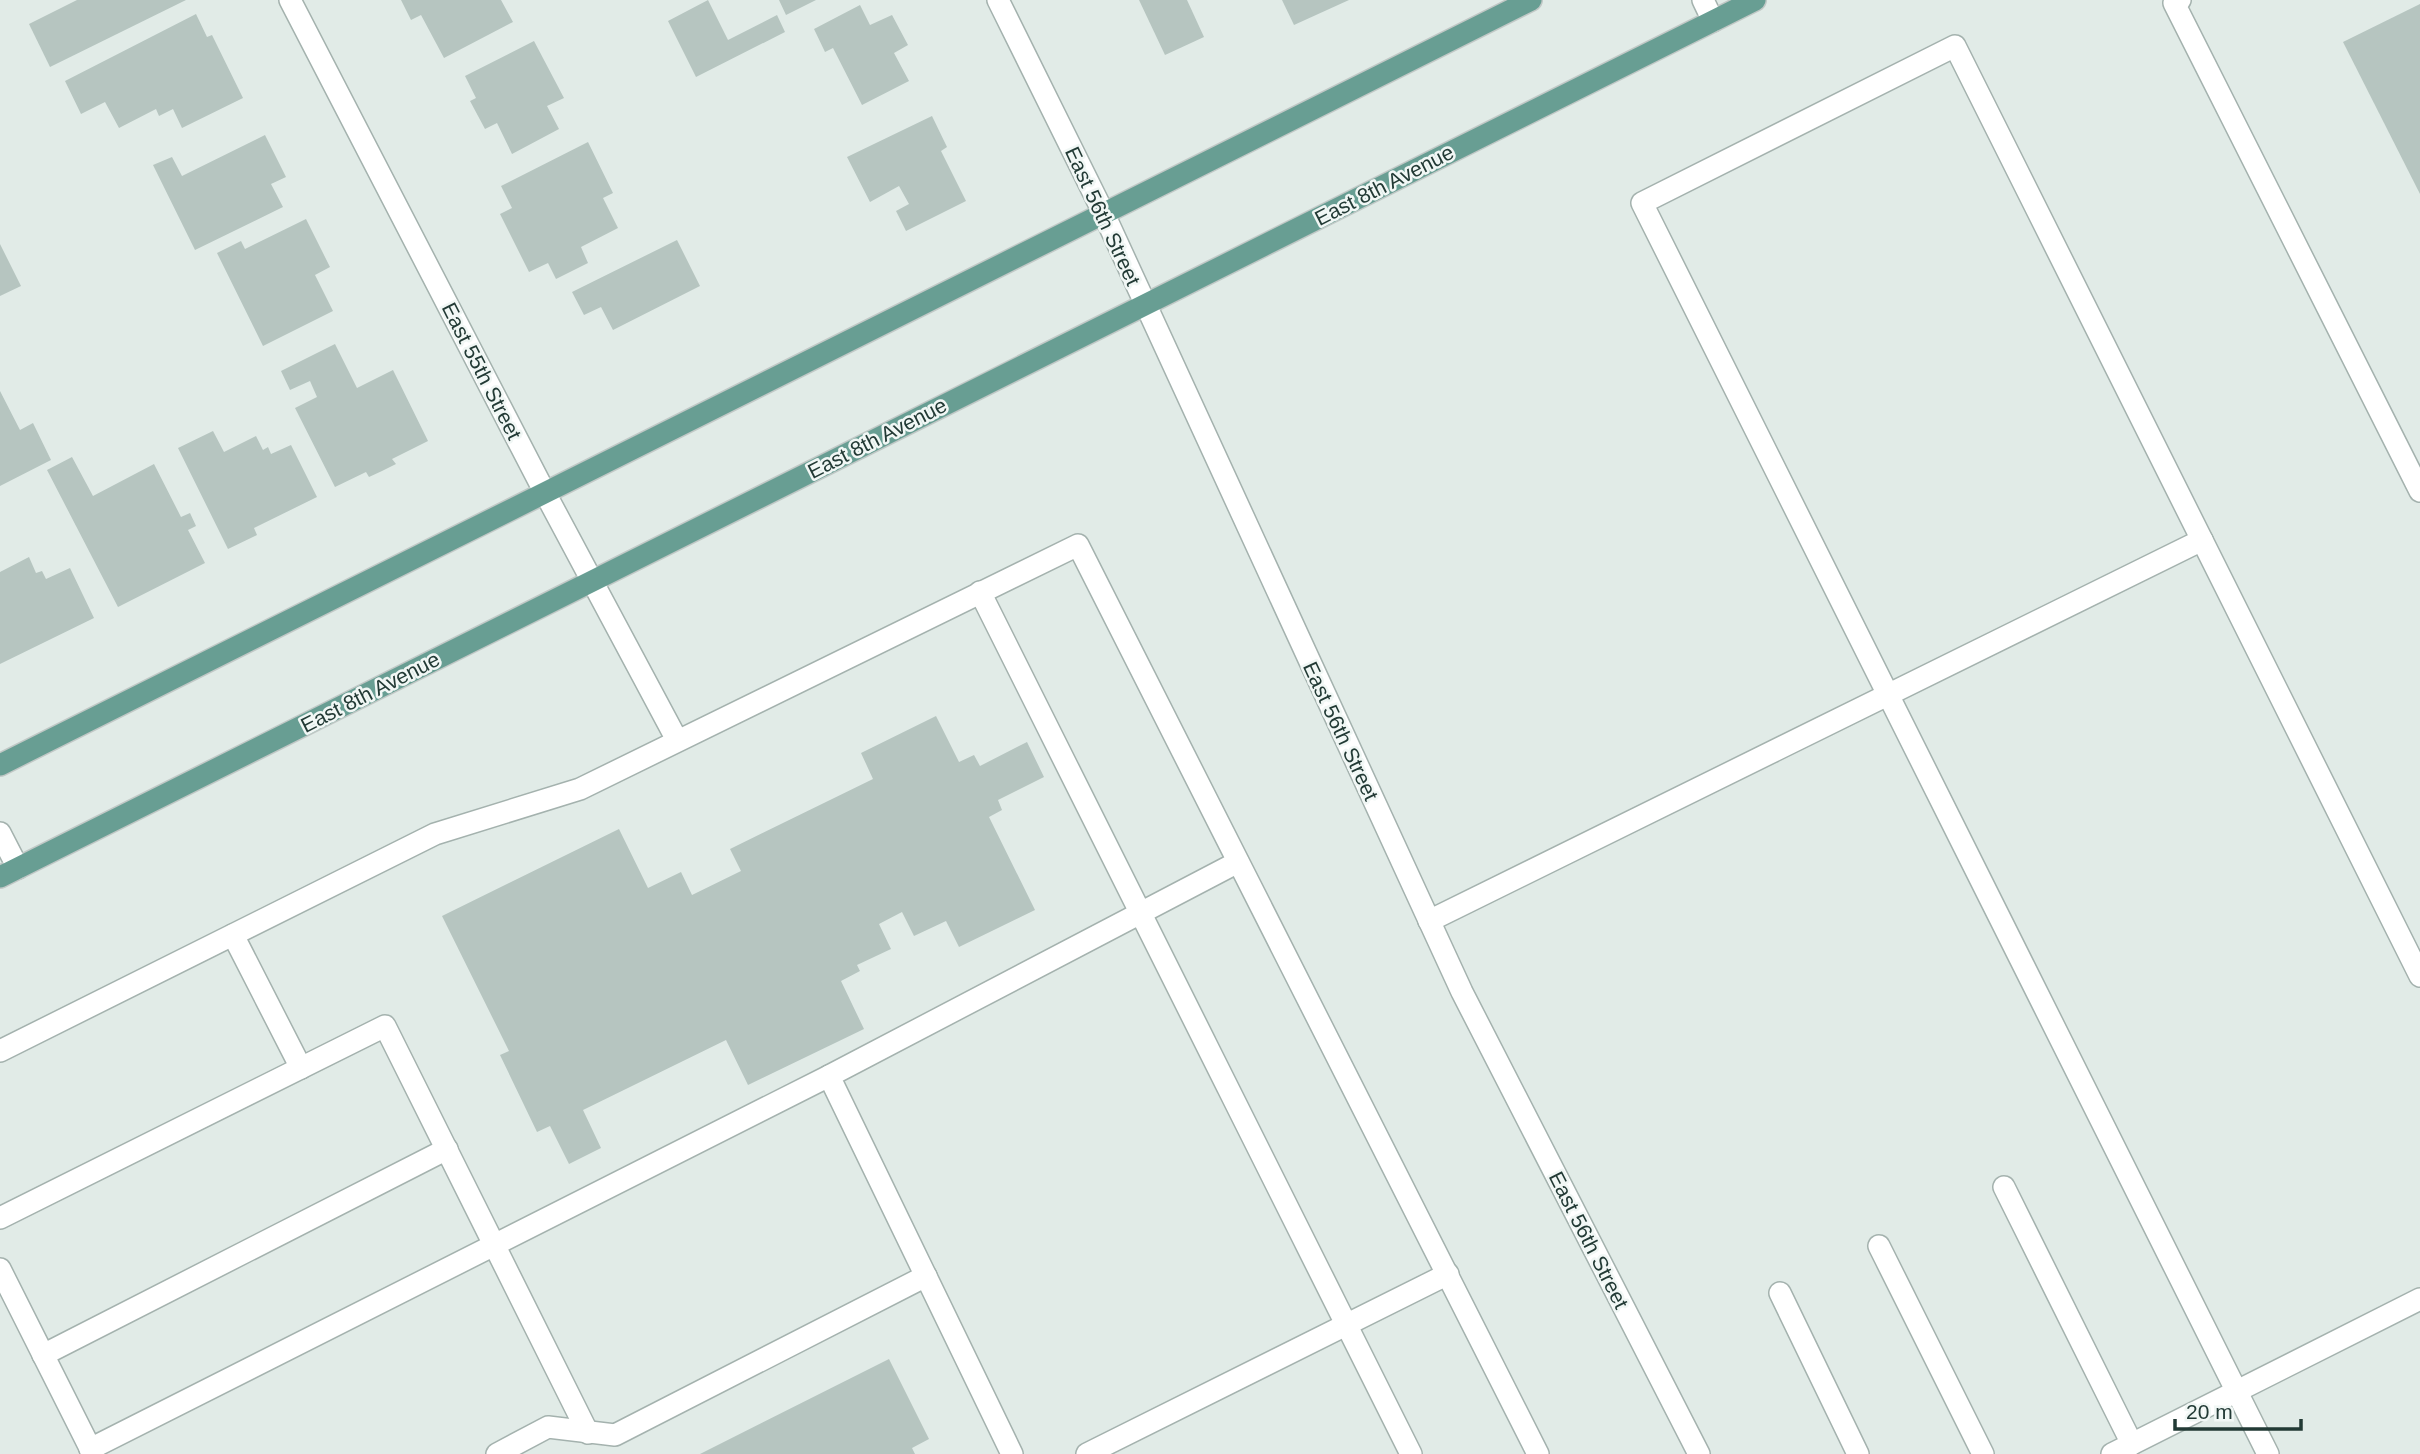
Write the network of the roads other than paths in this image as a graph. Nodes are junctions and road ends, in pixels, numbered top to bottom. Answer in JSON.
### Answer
{"nodes":[{"id":1,"x":290,"y":0,"type":"edge"},
{"id":2,"x":998,"y":0,"type":"edge"},
{"id":3,"x":1531,"y":0,"type":"edge"},
{"id":4,"x":1703,"y":0,"type":"edge"},
{"id":5,"x":1755,"y":0,"type":"edge"},
{"id":6,"x":2180,"y":0,"type":"edge"},
{"id":7,"x":1713,"y":21,"type":"junction"},
{"id":8,"x":1104,"y":214,"type":"junction"},
{"id":9,"x":1145,"y":304,"type":"junction"},
{"id":10,"x":544,"y":491,"type":"junction"},
{"id":11,"x":2420,"y":491,"type":"edge"},
{"id":12,"x":2202,"y":540,"type":"junction"},
{"id":13,"x":592,"y":581,"type":"junction"},
{"id":14,"x":980,"y":592,"type":"junction"},
{"id":15,"x":1888,"y":694,"type":"junction"},
{"id":16,"x":677,"y":740,"type":"junction"},
{"id":17,"x":0,"y":765,"type":"edge"},
{"id":18,"x":0,"y":833,"type":"edge"},
{"id":19,"x":1238,"y":862,"type":"junction"},
{"id":20,"x":9,"y":872,"type":"edge"},
{"id":21,"x":1141,"y":913,"type":"junction"},
{"id":22,"x":1429,"y":921,"type":"junction"},
{"id":23,"x":233,"y":935,"type":"junction"},
{"id":24,"x":2420,"y":976,"type":"edge"},
{"id":25,"x":0,"y":1051,"type":"edge"},
{"id":26,"x":301,"y":1068,"type":"junction"},
{"id":27,"x":829,"y":1076,"type":"junction"},
{"id":28,"x":447,"y":1149,"type":"junction"},
{"id":29,"x":2004,"y":1188,"type":"dead end"},
{"id":30,"x":0,"y":1219,"type":"edge"},
{"id":31,"x":494,"y":1245,"type":"junction"},
{"id":32,"x":1879,"y":1246,"type":"dead end"},
{"id":33,"x":0,"y":1269,"type":"edge"},
{"id":34,"x":1448,"y":1274,"type":"junction"},
{"id":35,"x":926,"y":1276,"type":"junction"},
{"id":36,"x":1780,"y":1293,"type":"dead end"},
{"id":37,"x":2420,"y":1299,"type":"edge"},
{"id":38,"x":1346,"y":1325,"type":"junction"},
{"id":39,"x":43,"y":1355,"type":"junction"},
{"id":40,"x":2236,"y":1391,"type":"junction"},
{"id":41,"x":588,"y":1433,"type":"junction"},
{"id":42,"x":2132,"y":1444,"type":"junction"},
{"id":43,"x":91,"y":1451,"type":"edge"},
{"id":44,"x":497,"y":1454,"type":"edge"},
{"id":45,"x":1012,"y":1454,"type":"edge"},
{"id":46,"x":1087,"y":1454,"type":"edge"},
{"id":47,"x":1411,"y":1454,"type":"edge"},
{"id":48,"x":1538,"y":1454,"type":"edge"},
{"id":49,"x":1699,"y":1454,"type":"edge"},
{"id":50,"x":1858,"y":1454,"type":"edge"},
{"id":51,"x":1983,"y":1454,"type":"edge"},
{"id":52,"x":2112,"y":1454,"type":"edge"},
{"id":53,"x":2268,"y":1454,"type":"edge"}],
"edges":[{"from":1,"to":10,"type":"street","name":"East 55th Street"},
{"from":2,"to":8,"type":"street","name":"East 56th Street"},
{"from":3,"to":8,"type":"main road"},
{"from":4,"to":7,"type":"street"},
{"from":5,"to":7,"type":"main road","name":"East 8th Avenue"},
{"from":6,"to":11,"type":"street"},
{"from":7,"to":9,"type":"main road","name":"East 8th Avenue"},
{"from":8,"to":9,"type":"street","name":"East 56th Street"},
{"from":8,"to":10,"type":"main road"},
{"from":9,"to":13,"type":"main road","name":"East 8th Avenue"},
{"from":9,"to":22,"type":"street","name":"East 56th Street"},
{"from":10,"to":13,"type":"street","name":"East 55th Street"},
{"from":10,"to":17,"type":"main road"},
{"from":12,"to":15,"type":"street"},
{"from":12,"to":15,"type":"street"},
{"from":12,"to":24,"type":"street"},
{"from":13,"to":16,"type":"street","name":"East 55th Street"},
{"from":13,"to":20,"type":"main road","name":"East 8th Avenue"},
{"from":14,"to":16,"type":"street"},
{"from":14,"to":19,"type":"street"},
{"from":14,"to":21,"type":"street"},
{"from":15,"to":22,"type":"street"},
{"from":15,"to":40,"type":"street"},
{"from":16,"to":23,"type":"street"},
{"from":18,"to":20,"type":"street"},
{"from":19,"to":21,"type":"street"},
{"from":19,"to":34,"type":"street"},
{"from":21,"to":27,"type":"street"},
{"from":21,"to":38,"type":"street"},
{"from":22,"to":49,"type":"street","name":"East 56th Street"},
{"from":23,"to":25,"type":"street"},
{"from":23,"to":26,"type":"street"},
{"from":26,"to":28,"type":"street"},
{"from":26,"to":30,"type":"street"},
{"from":27,"to":31,"type":"street"},
{"from":27,"to":35,"type":"street"},
{"from":28,"to":31,"type":"street"},
{"from":28,"to":39,"type":"street"},
{"from":29,"to":42,"type":"street"},
{"from":31,"to":41,"type":"street"},
{"from":31,"to":43,"type":"street"},
{"from":32,"to":51,"type":"street"},
{"from":33,"to":39,"type":"street"},
{"from":34,"to":38,"type":"street"},
{"from":34,"to":48,"type":"street"},
{"from":35,"to":41,"type":"street"},
{"from":35,"to":45,"type":"street"},
{"from":36,"to":50,"type":"street"},
{"from":37,"to":40,"type":"street"},
{"from":38,"to":46,"type":"street"},
{"from":38,"to":47,"type":"street"},
{"from":39,"to":43,"type":"street"},
{"from":40,"to":42,"type":"street"},
{"from":40,"to":53,"type":"street"},
{"from":41,"to":44,"type":"street"},
{"from":42,"to":52,"type":"street"}]}
